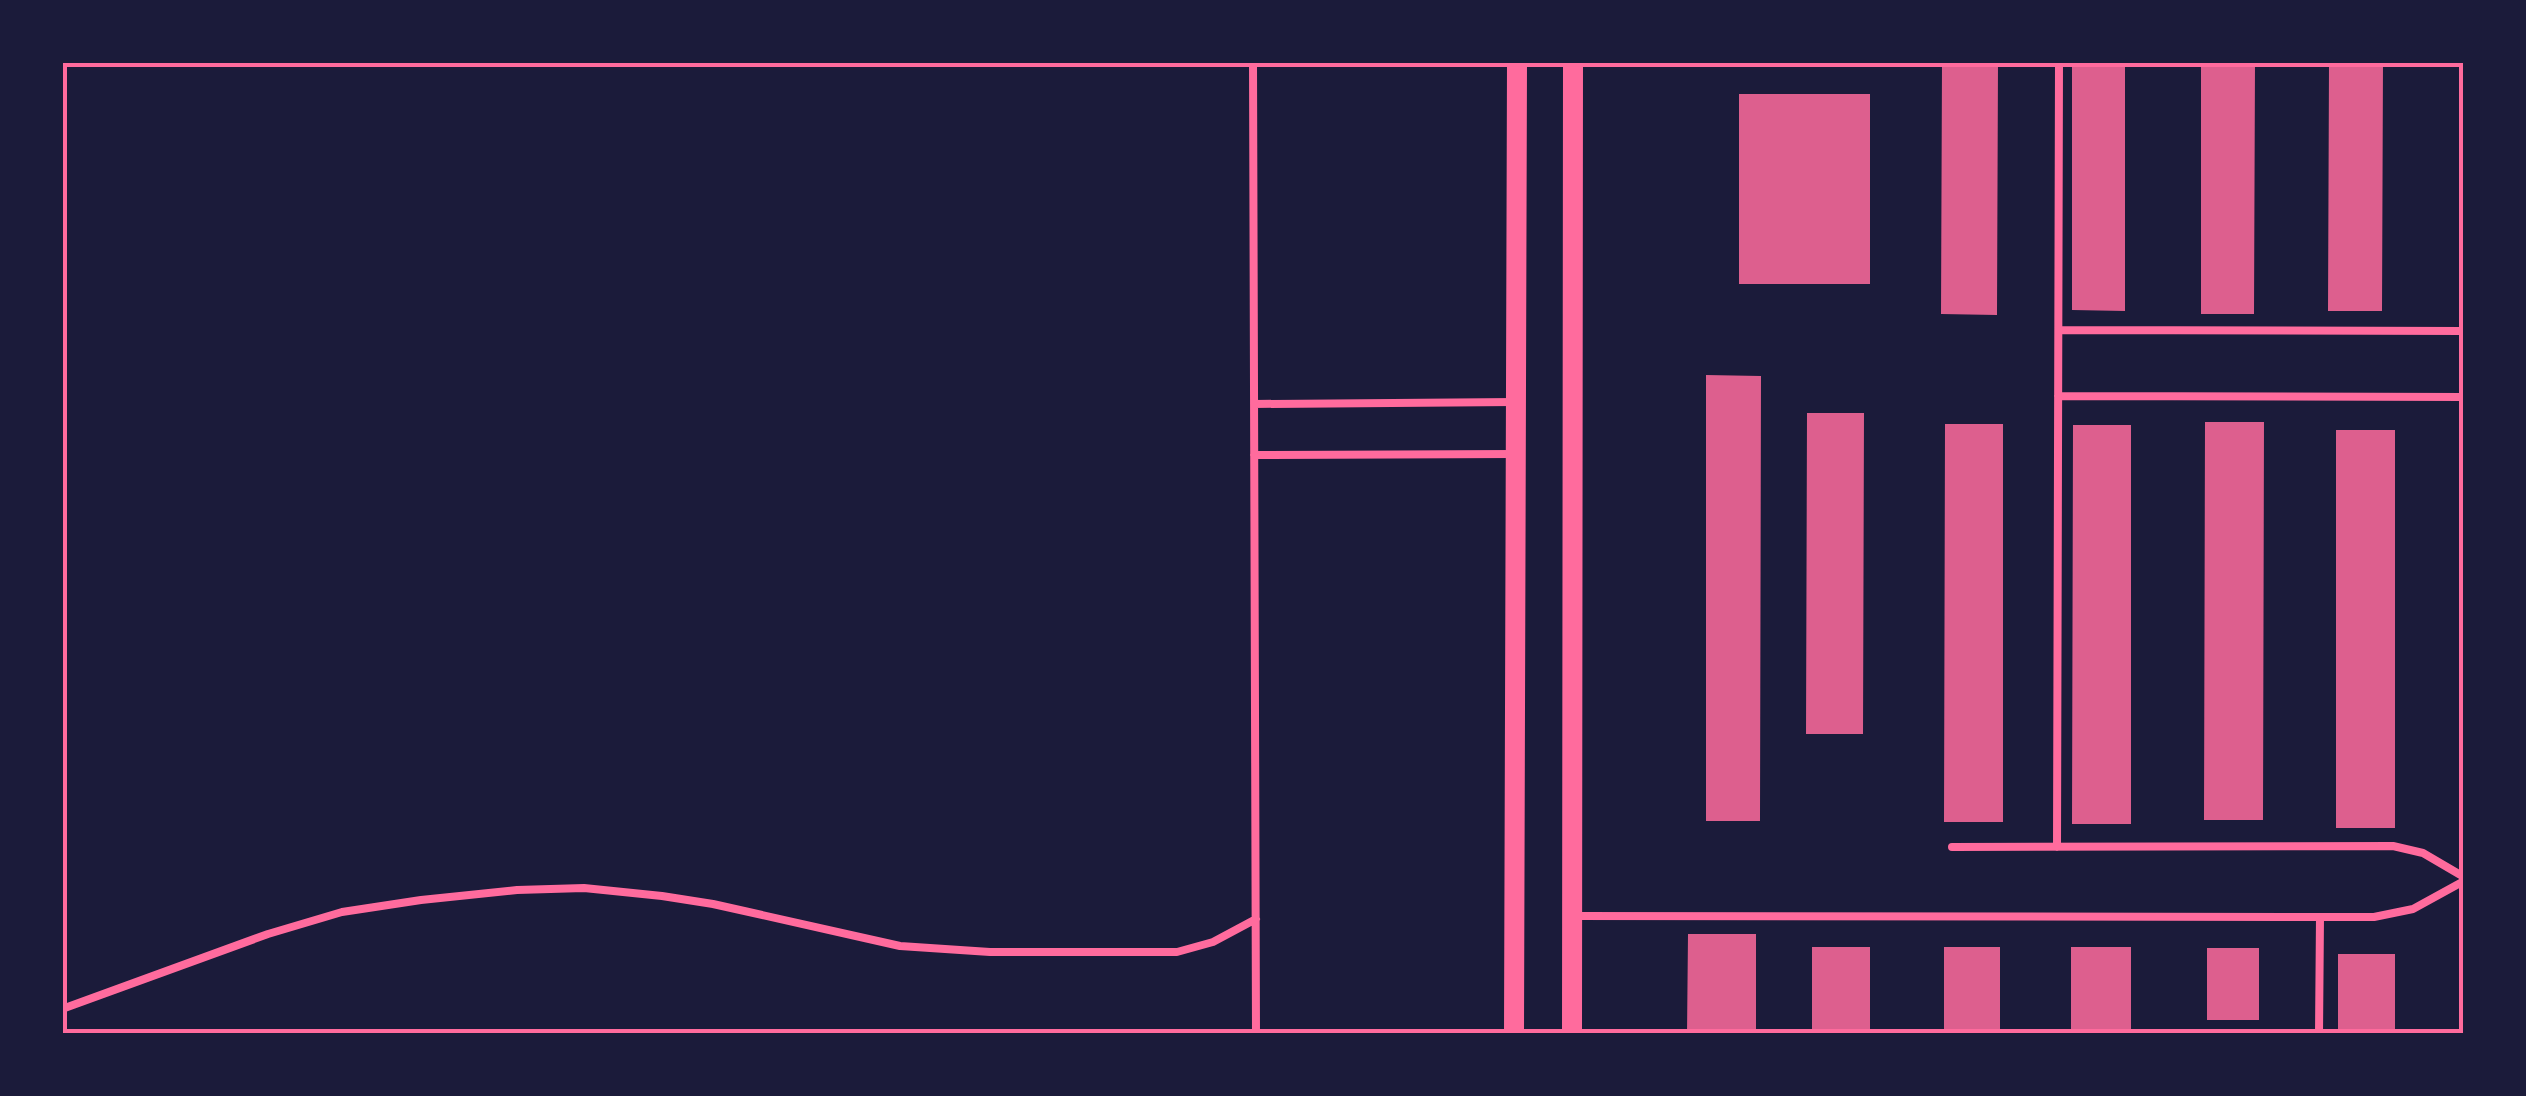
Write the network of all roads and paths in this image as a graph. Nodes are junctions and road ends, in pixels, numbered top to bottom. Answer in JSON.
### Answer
{"nodes":[{"id":1,"x":1253,"y":62,"type":"edge"},
{"id":2,"x":1517,"y":62,"type":"edge"},
{"id":3,"x":1573,"y":62,"type":"edge"},
{"id":4,"x":2059,"y":62,"type":"edge"},
{"id":5,"x":2058,"y":330,"type":"junction"},
{"id":6,"x":2464,"y":331,"type":"edge"},
{"id":7,"x":2058,"y":396,"type":"junction"},
{"id":8,"x":2464,"y":397,"type":"edge"},
{"id":9,"x":1516,"y":402,"type":"junction"},
{"id":10,"x":1254,"y":404,"type":"junction"},
{"id":11,"x":1516,"y":454,"type":"junction"},
{"id":12,"x":1254,"y":455,"type":"junction"},
{"id":13,"x":1952,"y":847,"type":"dead end"},
{"id":14,"x":2057,"y":847,"type":"junction"},
{"id":15,"x":2464,"y":879,"type":"edge"},
{"id":16,"x":1572,"y":916,"type":"junction"},
{"id":17,"x":2320,"y":916,"type":"junction"},
{"id":18,"x":1256,"y":919,"type":"junction"},
{"id":19,"x":62,"y":1010,"type":"edge"},
{"id":20,"x":1256,"y":1034,"type":"edge"},
{"id":21,"x":1514,"y":1034,"type":"edge"},
{"id":22,"x":1572,"y":1034,"type":"edge"},
{"id":23,"x":2319,"y":1034,"type":"edge"}],
"edges":[{"from":1,"to":10,"type":"lane"},
{"from":2,"to":9,"type":"main road"},
{"from":3,"to":16,"type":"main road"},
{"from":4,"to":5,"type":"lane"},
{"from":5,"to":6,"type":"lane"},
{"from":5,"to":7,"type":"lane"},
{"from":7,"to":8,"type":"lane"},
{"from":7,"to":14,"type":"lane"},
{"from":9,"to":10,"type":"lane"},
{"from":9,"to":11,"type":"main road"},
{"from":10,"to":12,"type":"lane"},
{"from":11,"to":12,"type":"lane"},
{"from":11,"to":21,"type":"main road"},
{"from":12,"to":18,"type":"lane"},
{"from":13,"to":14,"type":"lane"},
{"from":14,"to":15,"type":"lane"},
{"from":15,"to":17,"type":"lane"},
{"from":16,"to":17,"type":"lane"},
{"from":16,"to":22,"type":"main road"},
{"from":17,"to":23,"type":"lane"},
{"from":18,"to":19,"type":"lane"},
{"from":18,"to":20,"type":"lane"}]}
